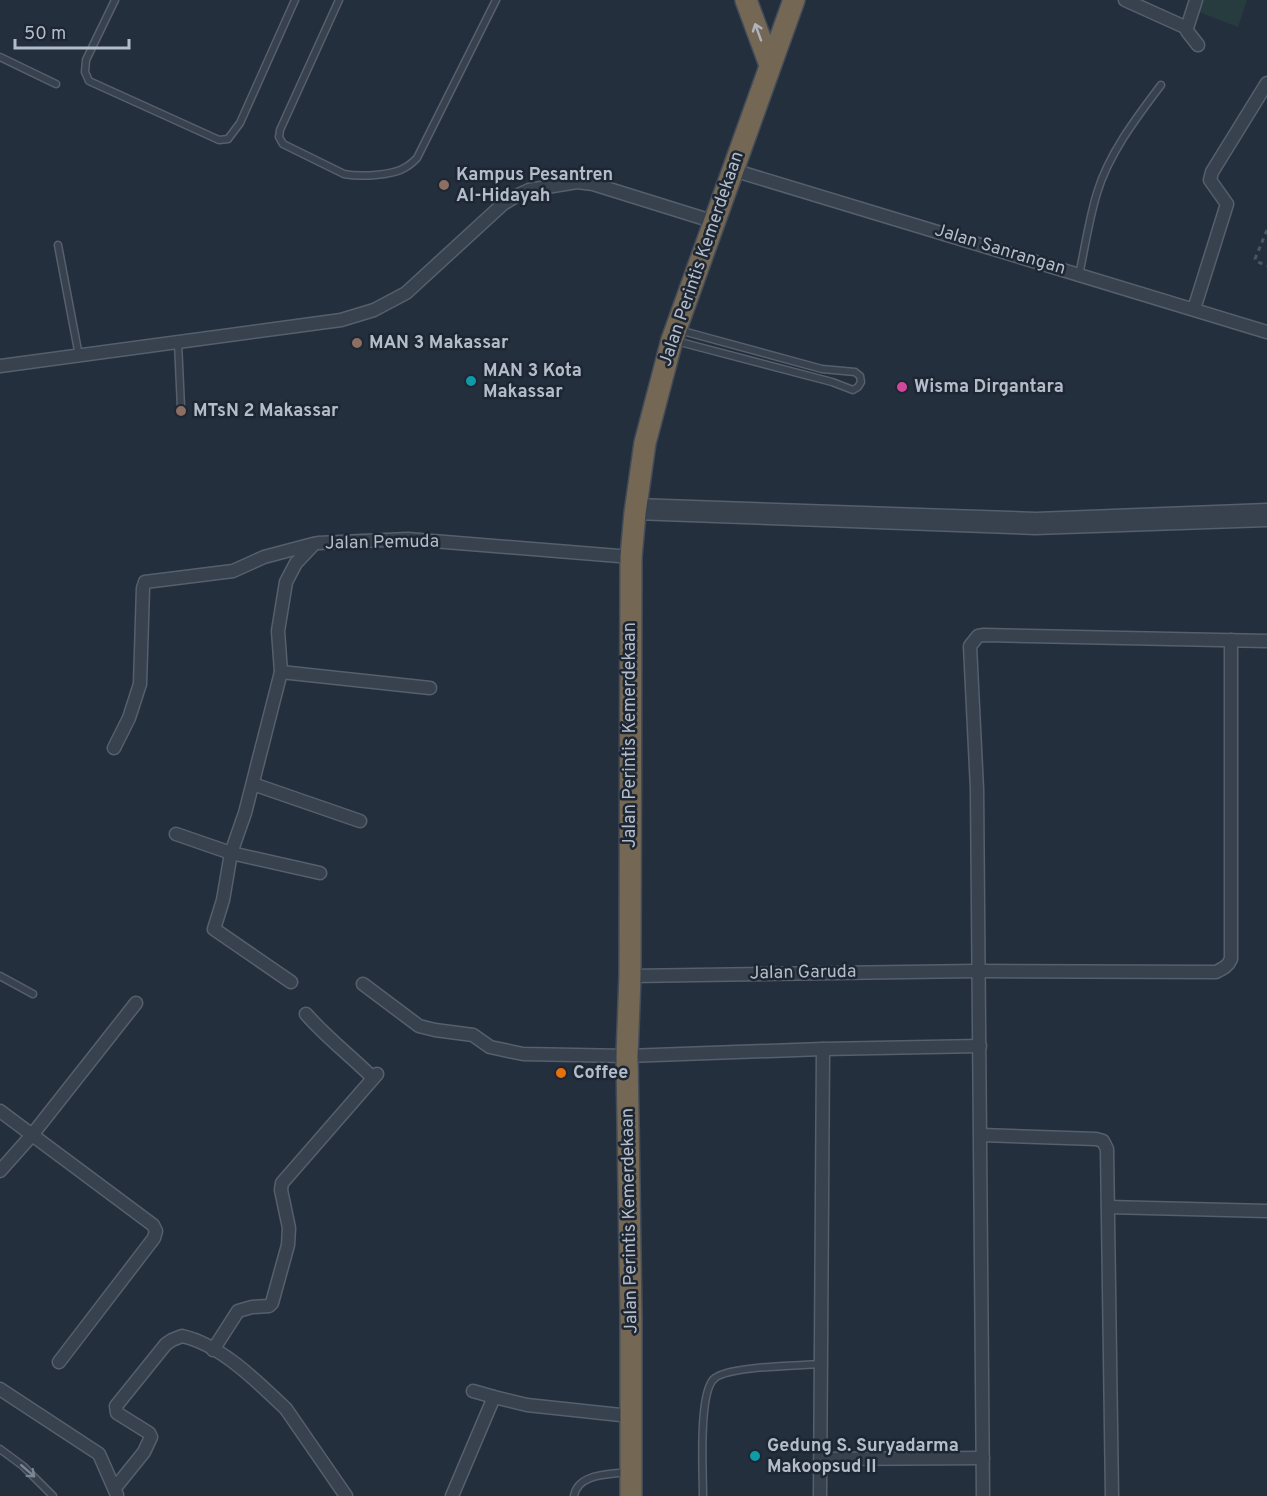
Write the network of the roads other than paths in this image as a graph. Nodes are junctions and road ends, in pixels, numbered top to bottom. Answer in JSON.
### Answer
{"nodes":[{"id":1,"x":115,"y":0,"type":"edge"},
{"id":2,"x":295,"y":0,"type":"edge"},
{"id":3,"x":339,"y":0,"type":"edge"},
{"id":4,"x":496,"y":0,"type":"edge"},
{"id":5,"x":746,"y":0,"type":"edge"},
{"id":6,"x":794,"y":0,"type":"edge"},
{"id":7,"x":1125,"y":0,"type":"edge"},
{"id":8,"x":1196,"y":0,"type":"edge"},
{"id":9,"x":1186,"y":28,"type":"junction"},
{"id":10,"x":1198,"y":45,"type":"dead end"},
{"id":11,"x":0,"y":57,"type":"edge"},
{"id":12,"x":770,"y":65,"type":"junction"},
{"id":13,"x":1267,"y":83,"type":"edge"},
{"id":14,"x":56,"y":84,"type":"dead end"},
{"id":15,"x":1161,"y":85,"type":"dead end"},
{"id":16,"x":733,"y":170,"type":"junction"},
{"id":17,"x":716,"y":222,"type":"junction"},
{"id":18,"x":58,"y":245,"type":"dead end"},
{"id":19,"x":1079,"y":274,"type":"junction"},
{"id":20,"x":1194,"y":309,"type":"junction"},
{"id":21,"x":1267,"y":332,"type":"edge"},
{"id":22,"x":674,"y":335,"type":"junction"},
{"id":23,"x":178,"y":342,"type":"junction"},
{"id":24,"x":79,"y":356,"type":"junction"},
{"id":25,"x":0,"y":366,"type":"edge"},
{"id":26,"x":833,"y":370,"type":"junction"},
{"id":27,"x":832,"y":382,"type":"junction"},
{"id":28,"x":181,"y":408,"type":"dead end"},
{"id":29,"x":635,"y":509,"type":"junction"},
{"id":30,"x":1267,"y":510,"type":"edge"},
{"id":31,"x":1267,"y":520,"type":"edge"},
{"id":32,"x":314,"y":544,"type":"junction"},
{"id":33,"x":631,"y":557,"type":"junction"},
{"id":34,"x":1231,"y":640,"type":"junction"},
{"id":35,"x":1267,"y":641,"type":"edge"},
{"id":36,"x":280,"y":672,"type":"junction"},
{"id":37,"x":430,"y":688,"type":"dead end"},
{"id":38,"x":114,"y":748,"type":"dead end"},
{"id":39,"x":253,"y":784,"type":"junction"},
{"id":40,"x":360,"y":821,"type":"dead end"},
{"id":41,"x":176,"y":834,"type":"dead end"},
{"id":42,"x":231,"y":853,"type":"junction"},
{"id":43,"x":320,"y":873,"type":"dead end"},
{"id":44,"x":977,"y":971,"type":"junction"},
{"id":45,"x":0,"y":976,"type":"edge"},
{"id":46,"x":630,"y":976,"type":"junction"},
{"id":47,"x":291,"y":982,"type":"dead end"},
{"id":48,"x":363,"y":984,"type":"dead end"},
{"id":49,"x":33,"y":994,"type":"dead end"},
{"id":50,"x":136,"y":1003,"type":"dead end"},
{"id":51,"x":306,"y":1014,"type":"dead end"},
{"id":52,"x":980,"y":1046,"type":"junction"},
{"id":53,"x":823,"y":1049,"type":"junction"},
{"id":54,"x":627,"y":1056,"type":"junction"},
{"id":55,"x":0,"y":1111,"type":"edge"},
{"id":56,"x":32,"y":1135,"type":"junction"},
{"id":57,"x":981,"y":1135,"type":"junction"},
{"id":58,"x":0,"y":1171,"type":"edge"},
{"id":59,"x":1108,"y":1208,"type":"junction"},
{"id":60,"x":1267,"y":1211,"type":"edge"},
{"id":61,"x":213,"y":1350,"type":"junction"},
{"id":62,"x":59,"y":1362,"type":"dead end"},
{"id":63,"x":820,"y":1364,"type":"junction"},
{"id":64,"x":0,"y":1389,"type":"edge"},
{"id":65,"x":474,"y":1391,"type":"dead end"},
{"id":66,"x":494,"y":1398,"type":"junction"},
{"id":67,"x":630,"y":1416,"type":"junction"},
{"id":68,"x":0,"y":1449,"type":"edge"},
{"id":69,"x":983,"y":1458,"type":"junction"},
{"id":70,"x":821,"y":1459,"type":"junction"},
{"id":71,"x":631,"y":1472,"type":"junction"},
{"id":72,"x":116,"y":1492,"type":"edge"},
{"id":73,"x":53,"y":1496,"type":"edge"},
{"id":74,"x":346,"y":1496,"type":"edge"},
{"id":75,"x":452,"y":1496,"type":"edge"},
{"id":76,"x":574,"y":1496,"type":"edge"},
{"id":77,"x":631,"y":1496,"type":"edge"},
{"id":78,"x":702,"y":1496,"type":"edge"},
{"id":79,"x":820,"y":1496,"type":"edge"},
{"id":80,"x":983,"y":1496,"type":"edge"},
{"id":81,"x":1112,"y":1496,"type":"edge"}],
"edges":[{"from":1,"to":2,"type":"lane"},
{"from":3,"to":4,"type":"lane"},
{"from":12,"to":5,"type":"highway","one_way":true},
{"from":6,"to":12,"type":"highway","name":"Jalan Perintis Kemerdekaan"},
{"from":7,"to":9,"type":"street"},
{"from":8,"to":9,"type":"street"},
{"from":9,"to":10,"type":"street"},
{"from":11,"to":14,"type":"lane"},
{"from":12,"to":16,"type":"highway","name":"Jalan Perintis Kemerdekaan"},
{"from":13,"to":20,"type":"street"},
{"from":15,"to":19,"type":"lane"},
{"from":16,"to":17,"type":"highway","name":"Jalan Perintis Kemerdekaan"},
{"from":16,"to":19,"type":"street","name":"Jalan Sanrangan"},
{"from":17,"to":22,"type":"highway","name":"Jalan Perintis Kemerdekaan"},
{"from":17,"to":23,"type":"street"},
{"from":18,"to":24,"type":"lane"},
{"from":19,"to":20,"type":"street","name":"Jalan Sanrangan"},
{"from":20,"to":21,"type":"street","name":"Jalan Sanrangan"},
{"from":22,"to":26,"type":"lane"},
{"from":22,"to":27,"type":"lane"},
{"from":22,"to":29,"type":"highway","name":"Jalan Perintis Kemerdekaan"},
{"from":23,"to":24,"type":"street"},
{"from":23,"to":28,"type":"lane"},
{"from":24,"to":25,"type":"street"},
{"from":26,"to":27,"type":"lane"},
{"from":26,"to":27,"type":"lane"},
{"from":29,"to":30,"type":"street"},
{"from":29,"to":31,"type":"street"},
{"from":29,"to":33,"type":"highway","name":"Jalan Perintis Kemerdekaan"},
{"from":32,"to":33,"type":"street","name":"Jalan Pemuda"},
{"from":32,"to":36,"type":"street","name":"Jalan Pemuda"},
{"from":32,"to":38,"type":"street"},
{"from":33,"to":46,"type":"highway","name":"Jalan Perintis Kemerdekaan"},
{"from":34,"to":35,"type":"street"},
{"from":34,"to":44,"type":"street","name":"Jalan Garuda"},
{"from":34,"to":44,"type":"street"},
{"from":36,"to":37,"type":"street"},
{"from":36,"to":39,"type":"street","name":"Jalan Pemuda"},
{"from":39,"to":40,"type":"street"},
{"from":39,"to":42,"type":"street","name":"Jalan Pemuda"},
{"from":41,"to":42,"type":"street"},
{"from":42,"to":43,"type":"street"},
{"from":42,"to":47,"type":"street","name":"Jalan Pemuda"},
{"from":44,"to":46,"type":"street","name":"Jalan Garuda"},
{"from":44,"to":52,"type":"street"},
{"from":45,"to":49,"type":"lane"},
{"from":46,"to":54,"type":"highway","name":"Jalan Perintis Kemerdekaan"},
{"from":48,"to":54,"type":"street"},
{"from":50,"to":56,"type":"street"},
{"from":51,"to":61,"type":"street"},
{"from":52,"to":53,"type":"street"},
{"from":52,"to":57,"type":"street"},
{"from":53,"to":54,"type":"street"},
{"from":53,"to":63,"type":"street"},
{"from":54,"to":67,"type":"highway","name":"Jalan Perintis Kemerdekaan"},
{"from":55,"to":56,"type":"street"},
{"from":56,"to":58,"type":"street"},
{"from":56,"to":62,"type":"street"},
{"from":57,"to":59,"type":"street"},
{"from":57,"to":69,"type":"street"},
{"from":59,"to":60,"type":"street"},
{"from":59,"to":81,"type":"street"},
{"from":61,"to":72,"type":"street"},
{"from":61,"to":74,"type":"street"},
{"from":63,"to":70,"type":"street"},
{"from":63,"to":78,"type":"lane"},
{"from":64,"to":72,"type":"street"},
{"from":65,"to":66,"type":"street"},
{"from":66,"to":67,"type":"street"},
{"from":66,"to":75,"type":"street"},
{"from":67,"to":71,"type":"highway","name":"Jalan Perintis Kemerdekaan"},
{"from":68,"to":73,"type":"lane","one_way":true},
{"from":69,"to":70,"type":"street"},
{"from":69,"to":80,"type":"street"},
{"from":70,"to":79,"type":"street"},
{"from":71,"to":76,"type":"lane"},
{"from":71,"to":77,"type":"highway","name":"Jalan Perintis Kemerdekaan"}]}
